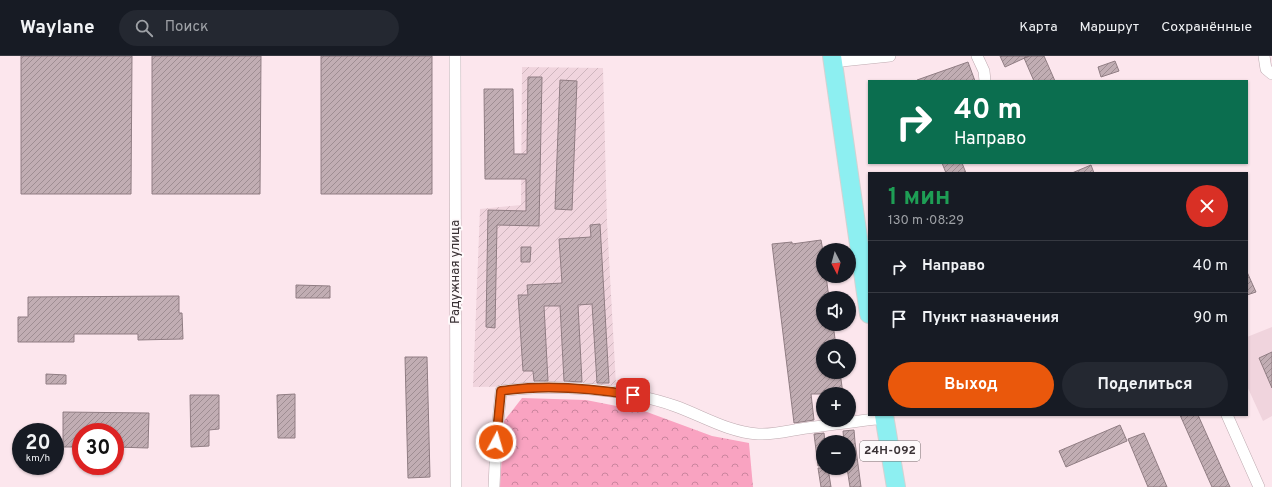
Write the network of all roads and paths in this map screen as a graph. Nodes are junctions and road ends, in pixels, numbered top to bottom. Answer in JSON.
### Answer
{"nodes":[{"id":1,"x":455,"y":56,"type":"edge"},
{"id":2,"x":890,"y":56,"type":"edge"},
{"id":3,"x":977,"y":56,"type":"edge"},
{"id":4,"x":1264,"y":56,"type":"edge"},
{"id":5,"x":832,"y":59,"type":"edge"},
{"id":6,"x":1272,"y":74,"type":"edge"},
{"id":7,"x":985,"y":80,"type":"edge"},
{"id":8,"x":868,"y":307,"type":"edge"},
{"id":9,"x":885,"y":416,"type":"edge"},
{"id":10,"x":1227,"y":416,"type":"edge"},
{"id":11,"x":456,"y":487,"type":"edge"},
{"id":12,"x":494,"y":487,"type":"edge"},
{"id":13,"x":896,"y":487,"type":"edge"},
{"id":14,"x":1259,"y":487,"type":"edge"}],
"edges":[{"from":1,"to":11,"type":"street","name":"Радужная улица"},
{"from":2,"to":5,"type":"street"},
{"from":3,"to":7,"type":"street"},
{"from":4,"to":6,"type":"street"},
{"from":5,"to":8,"type":"main road"},
{"from":9,"to":12,"type":"street"},
{"from":9,"to":13,"type":"main road","number":"24Н-092"},
{"from":10,"to":14,"type":"street"}]}
